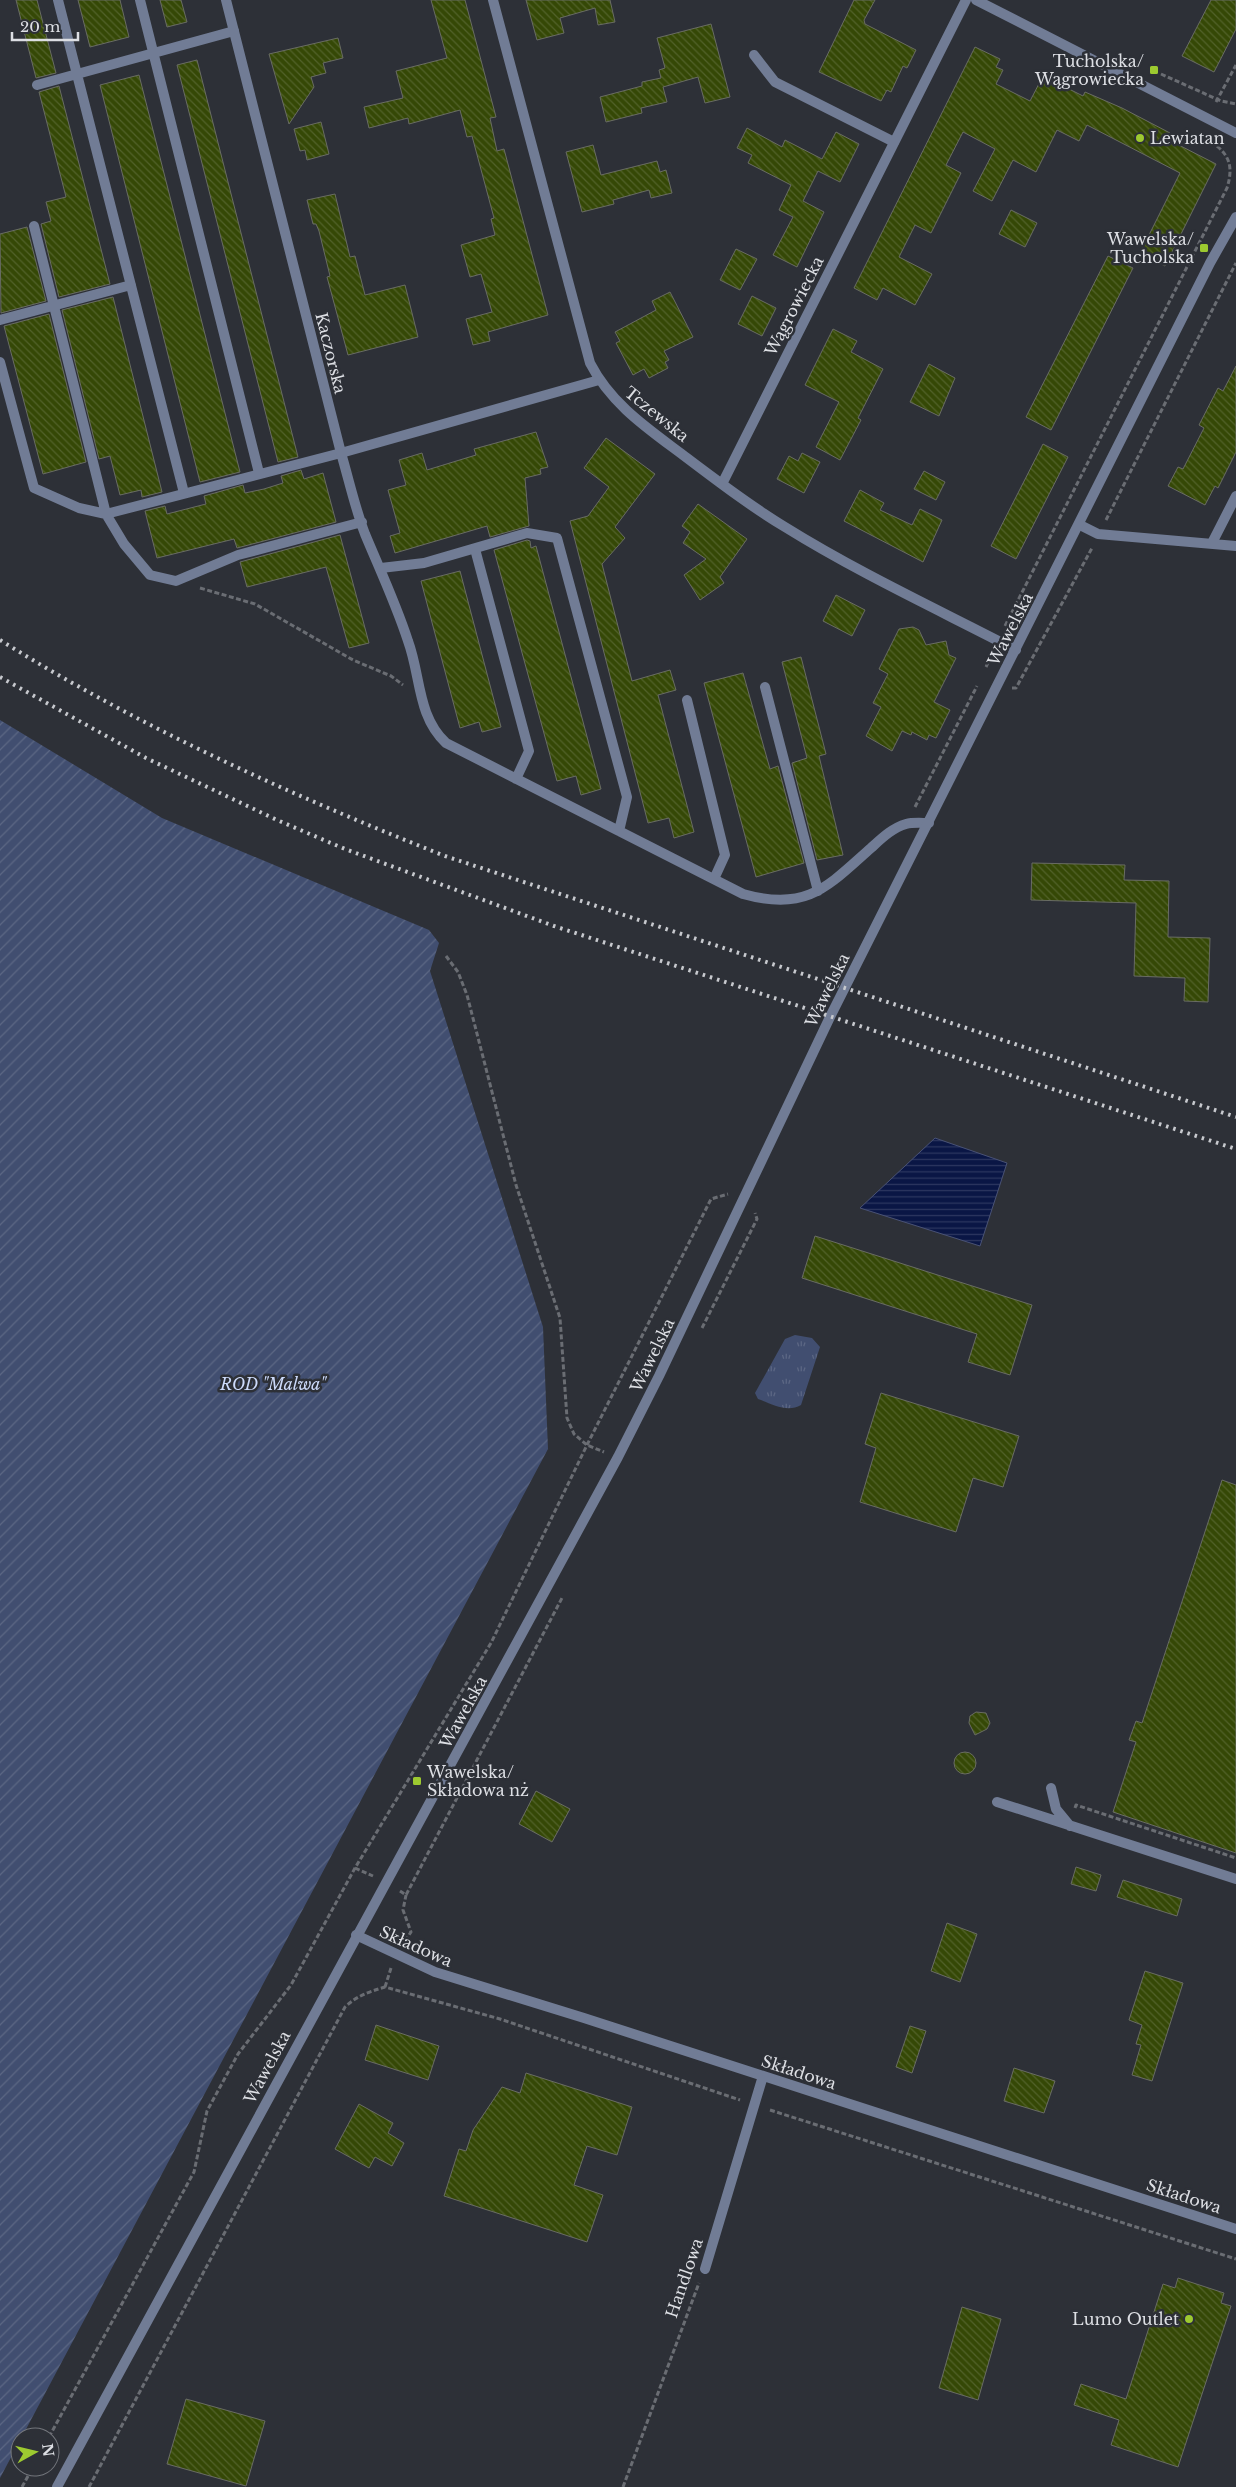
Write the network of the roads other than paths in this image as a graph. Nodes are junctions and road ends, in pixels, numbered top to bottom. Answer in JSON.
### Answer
{"nodes":[{"id":1,"x":58,"y":0,"type":"edge"},
{"id":2,"x":140,"y":0,"type":"edge"},
{"id":3,"x":226,"y":0,"type":"edge"},
{"id":4,"x":493,"y":0,"type":"edge"},
{"id":5,"x":966,"y":0,"type":"edge"},
{"id":6,"x":976,"y":0,"type":"edge"},
{"id":7,"x":234,"y":31,"type":"junction"},
{"id":8,"x":154,"y":54,"type":"junction"},
{"id":9,"x":754,"y":55,"type":"dead end"},
{"id":10,"x":77,"y":75,"type":"junction"},
{"id":11,"x":37,"y":85,"type":"dead end"},
{"id":12,"x":1236,"y":133,"type":"edge"},
{"id":13,"x":894,"y":142,"type":"junction"},
{"id":14,"x":1236,"y":217,"type":"edge"},
{"id":15,"x":34,"y":226,"type":"dead end"},
{"id":16,"x":131,"y":285,"type":"junction"},
{"id":17,"x":54,"y":306,"type":"junction"},
{"id":18,"x":0,"y":320,"type":"edge"},
{"id":19,"x":0,"y":362,"type":"edge"},
{"id":20,"x":599,"y":380,"type":"junction"},
{"id":21,"x":341,"y":453,"type":"junction"},
{"id":22,"x":259,"y":473,"type":"junction"},
{"id":23,"x":722,"y":484,"type":"junction"},
{"id":24,"x":184,"y":492,"type":"junction"},
{"id":25,"x":1236,"y":496,"type":"edge"},
{"id":26,"x":106,"y":514,"type":"junction"},
{"id":27,"x":362,"y":522,"type":"junction"},
{"id":28,"x":1080,"y":524,"type":"junction"},
{"id":29,"x":1212,"y":543,"type":"junction"},
{"id":30,"x":1236,"y":546,"type":"edge"},
{"id":31,"x":475,"y":549,"type":"junction"},
{"id":32,"x":380,"y":568,"type":"junction"},
{"id":33,"x":1016,"y":650,"type":"junction"},
{"id":34,"x":765,"y":687,"type":"dead end"},
{"id":35,"x":687,"y":700,"type":"dead end"},
{"id":36,"x":516,"y":779,"type":"junction"},
{"id":37,"x":929,"y":823,"type":"junction"},
{"id":38,"x":619,"y":831,"type":"junction"},
{"id":39,"x":714,"y":879,"type":"junction"},
{"id":40,"x":818,"y":892,"type":"junction"},
{"id":41,"x":1051,"y":1788,"type":"dead end"},
{"id":42,"x":997,"y":1802,"type":"dead end"},
{"id":43,"x":1070,"y":1826,"type":"junction"},
{"id":44,"x":1236,"y":1879,"type":"edge"},
{"id":45,"x":356,"y":1935,"type":"junction"},
{"id":46,"x":763,"y":2076,"type":"junction"},
{"id":47,"x":1236,"y":2229,"type":"edge"},
{"id":48,"x":705,"y":2269,"type":"road end"},
{"id":49,"x":57,"y":2487,"type":"edge"}],
"edges":[{"from":1,"to":10,"type":"street"},
{"from":2,"to":8,"type":"street"},
{"from":3,"to":7,"type":"street","name":"Kaczorska"},
{"from":4,"to":20,"type":"street","name":"Tczewska"},
{"from":5,"to":13,"type":"street","name":"Wągrowiecka"},
{"from":6,"to":12,"type":"street"},
{"from":7,"to":8,"type":"street"},
{"from":7,"to":21,"type":"street","name":"Kaczorska"},
{"from":8,"to":10,"type":"street"},
{"from":8,"to":22,"type":"street"},
{"from":9,"to":13,"type":"street"},
{"from":10,"to":11,"type":"street"},
{"from":10,"to":16,"type":"street"},
{"from":13,"to":23,"type":"street","name":"Wągrowiecka"},
{"from":14,"to":28,"type":"street","name":"Wawelska"},
{"from":15,"to":17,"type":"street"},
{"from":16,"to":17,"type":"street"},
{"from":16,"to":24,"type":"street"},
{"from":17,"to":18,"type":"street"},
{"from":17,"to":26,"type":"street"},
{"from":19,"to":26,"type":"street"},
{"from":20,"to":21,"type":"street"},
{"from":20,"to":23,"type":"street","name":"Tczewska"},
{"from":21,"to":22,"type":"street"},
{"from":21,"to":27,"type":"street","name":"Kaczorska"},
{"from":22,"to":24,"type":"street"},
{"from":23,"to":33,"type":"street","name":"Tczewska"},
{"from":24,"to":26,"type":"street"},
{"from":25,"to":29,"type":"street"},
{"from":26,"to":27,"type":"street"},
{"from":27,"to":32,"type":"street","name":"Kaczorska"},
{"from":28,"to":29,"type":"street"},
{"from":28,"to":33,"type":"street","name":"Wawelska"},
{"from":29,"to":30,"type":"street"},
{"from":31,"to":32,"type":"street"},
{"from":31,"to":36,"type":"street"},
{"from":31,"to":38,"type":"street"},
{"from":32,"to":36,"type":"street","name":"Kaczorska"},
{"from":33,"to":37,"type":"street","name":"Wawelska"},
{"from":34,"to":40,"type":"street"},
{"from":35,"to":39,"type":"street"},
{"from":36,"to":38,"type":"street","name":"Kaczorska"},
{"from":37,"to":40,"type":"street"},
{"from":37,"to":45,"type":"street","name":"Wawelska"},
{"from":38,"to":39,"type":"street","name":"Kaczorska"},
{"from":39,"to":40,"type":"street","name":"Kaczorska"},
{"from":41,"to":43,"type":"street"},
{"from":42,"to":43,"type":"street"},
{"from":43,"to":44,"type":"street"},
{"from":45,"to":46,"type":"street","name":"Składowa"},
{"from":45,"to":49,"type":"street","name":"Wawelska"},
{"from":46,"to":47,"type":"street","name":"Składowa"},
{"from":46,"to":48,"type":"street","name":"Handlowa"}]}
